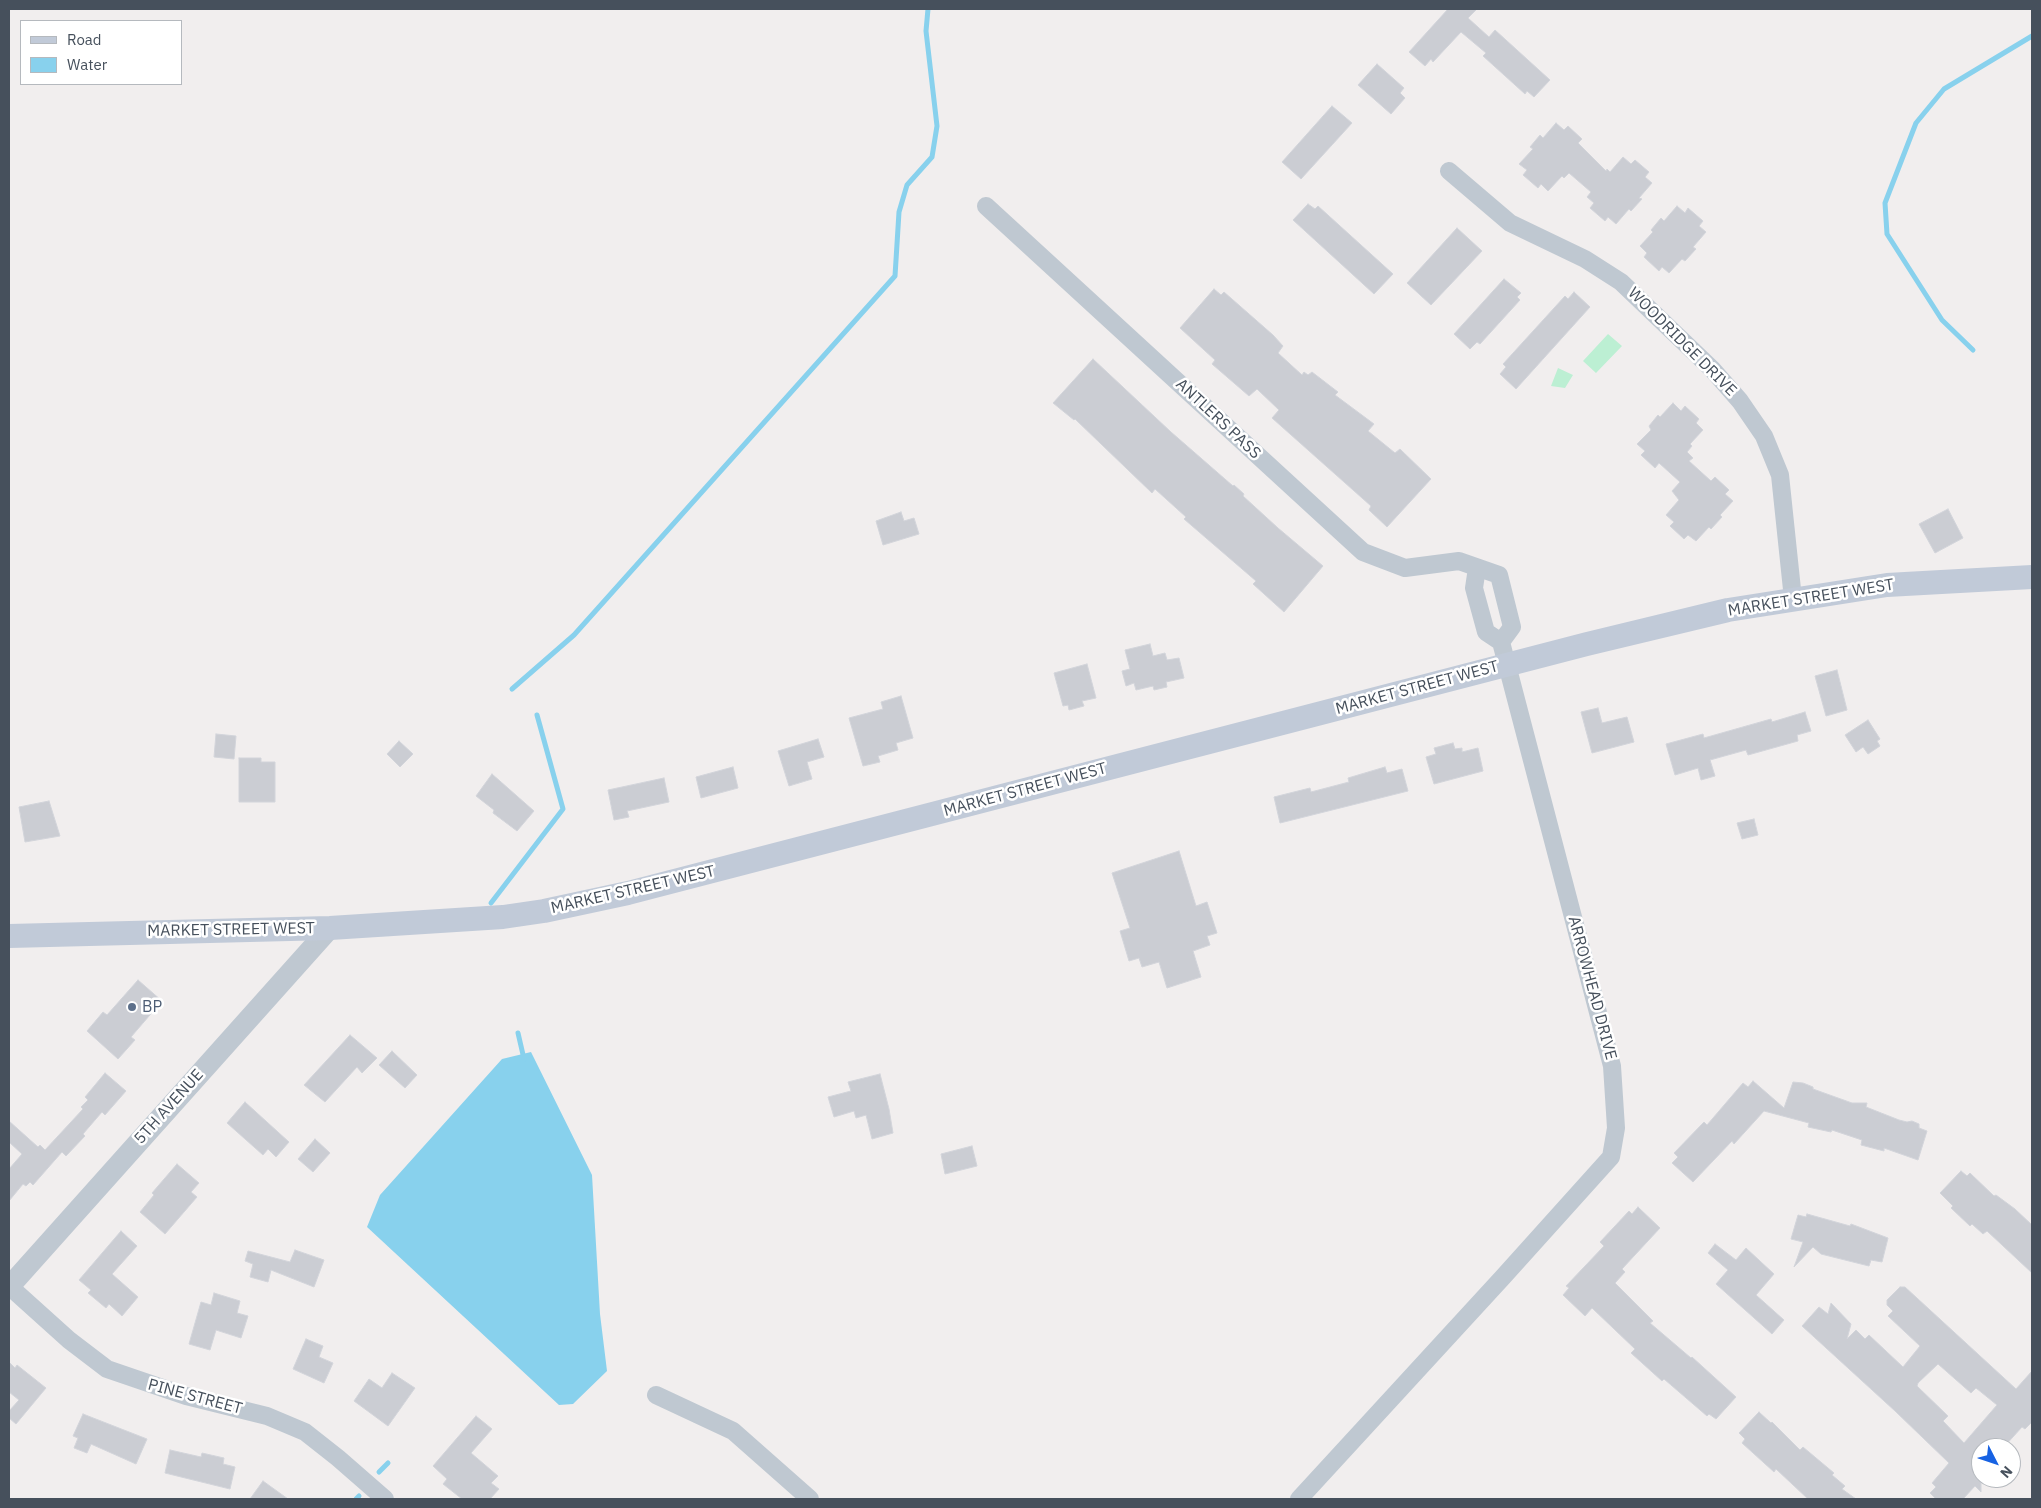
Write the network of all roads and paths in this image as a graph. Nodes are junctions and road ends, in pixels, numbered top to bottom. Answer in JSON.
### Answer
{"nodes":[{"id":1,"x":1449,"y":171,"type":"dead end"},
{"id":2,"x":986,"y":206,"type":"dead end"},
{"id":3,"x":1477,"y":568,"type":"junction"},
{"id":4,"x":2032,"y":577,"type":"edge"},
{"id":5,"x":1793,"y":598,"type":"junction"},
{"id":6,"x":1501,"y":642,"type":"junction"},
{"id":7,"x":1506,"y":665,"type":"junction"},
{"id":8,"x":330,"y":928,"type":"junction"},
{"id":9,"x":9,"y":936,"type":"edge"},
{"id":10,"x":9,"y":1286,"type":"edge"},
{"id":11,"x":656,"y":1395,"type":"dead end"},
{"id":12,"x":385,"y":1499,"type":"edge"},
{"id":13,"x":810,"y":1499,"type":"edge"},
{"id":14,"x":1299,"y":1499,"type":"edge"}],
"edges":[{"from":1,"to":5,"type":"street","name":"WOODRIDGE DRIVE"},
{"from":2,"to":3,"type":"street","name":"ANTLERS PASS"},
{"from":3,"to":6,"type":"street"},
{"from":3,"to":6,"type":"street","name":"ANTLERS PASS"},
{"from":4,"to":5,"type":"main road","name":"MARKET STREET WEST"},
{"from":5,"to":7,"type":"main road","name":"MARKET STREET WEST"},
{"from":6,"to":7,"type":"street"},
{"from":7,"to":8,"type":"main road","name":"MARKET STREET WEST"},
{"from":7,"to":14,"type":"street","name":"ARROWHEAD DRIVE"},
{"from":8,"to":9,"type":"main road","name":"MARKET STREET WEST"},
{"from":8,"to":10,"type":"street","name":"5TH AVENUE"},
{"from":10,"to":12,"type":"street","name":"PINE STREET"},
{"from":11,"to":13,"type":"street"}]}
